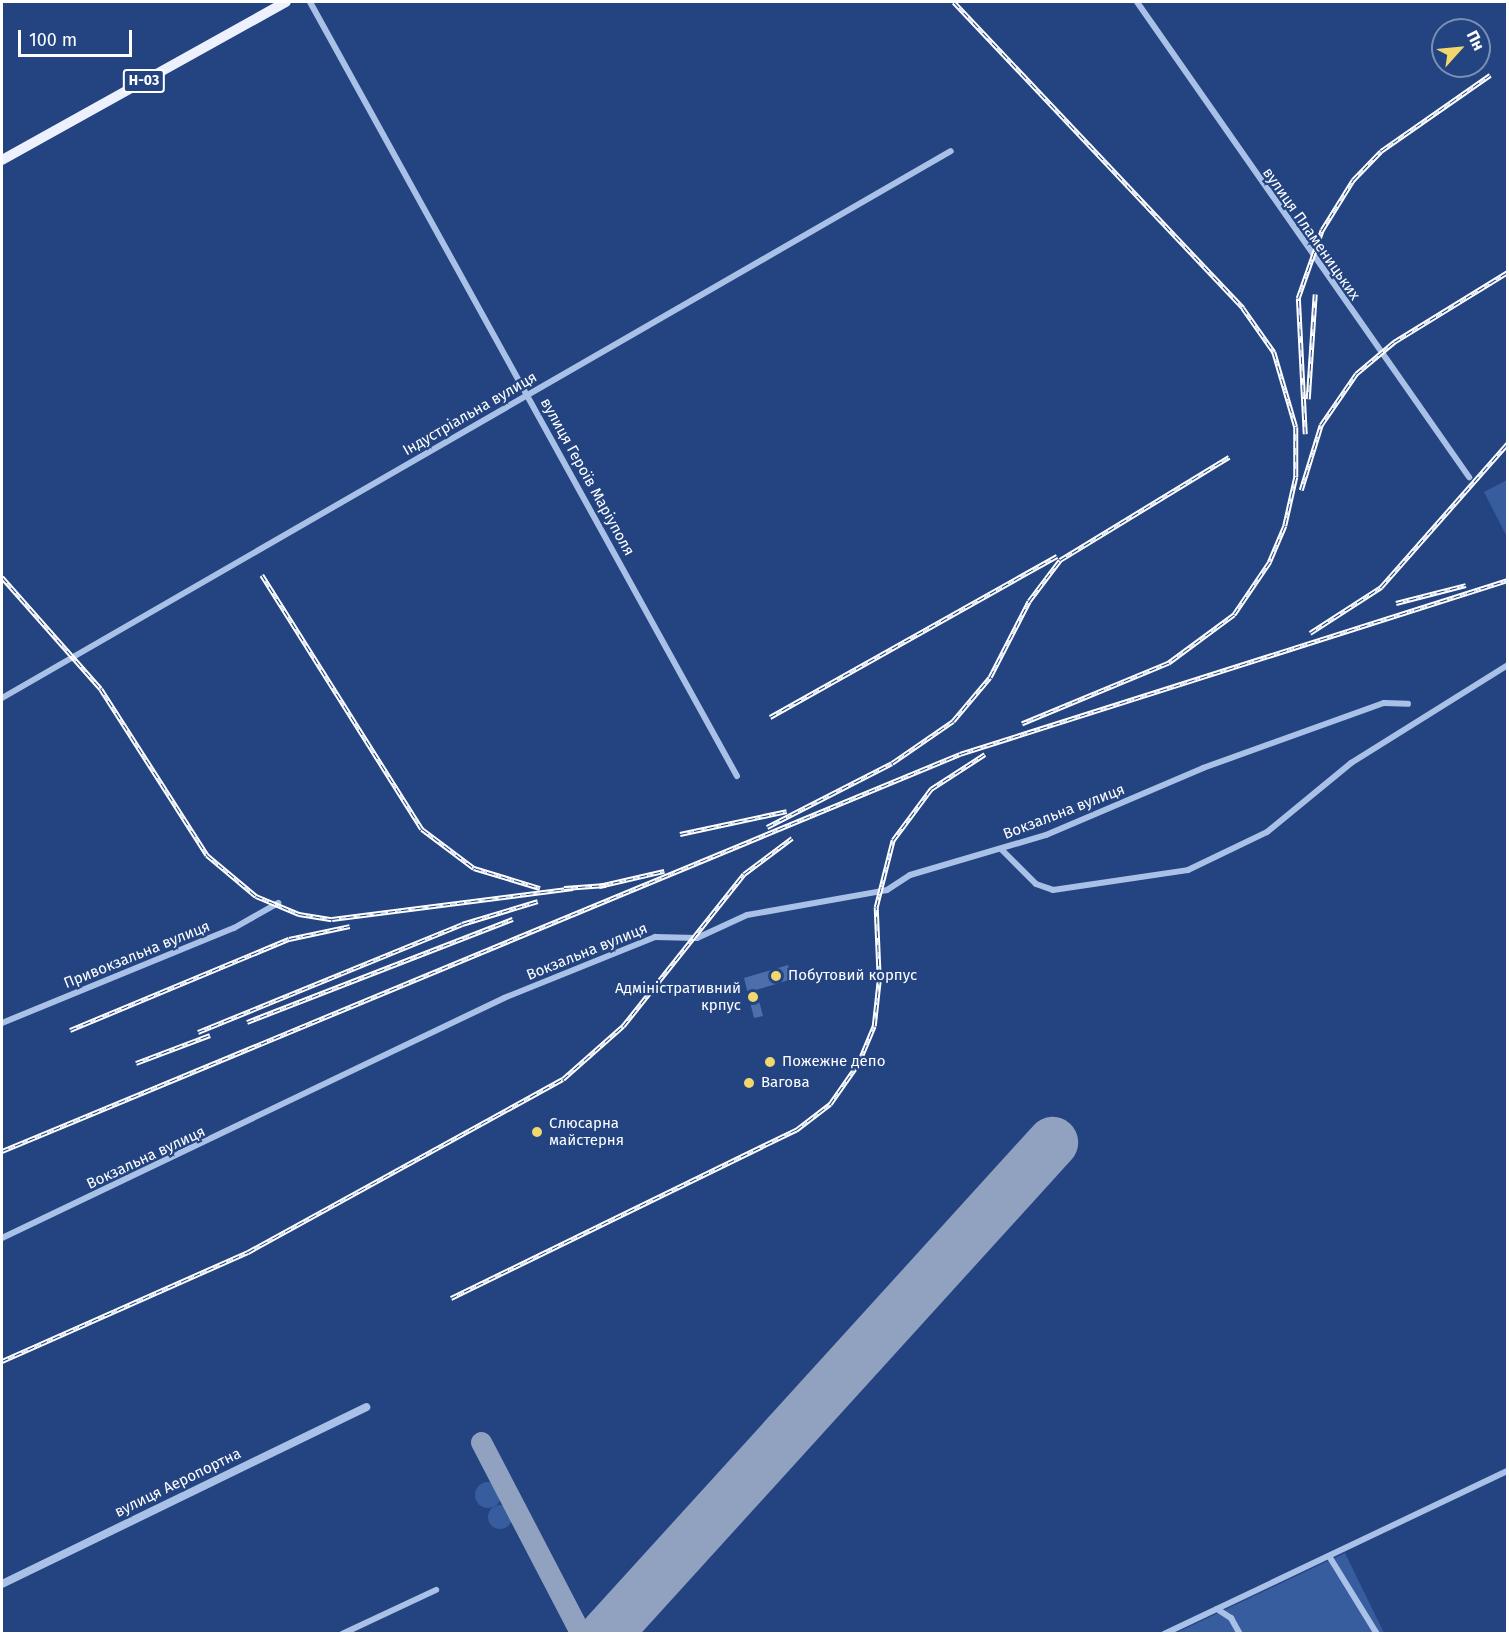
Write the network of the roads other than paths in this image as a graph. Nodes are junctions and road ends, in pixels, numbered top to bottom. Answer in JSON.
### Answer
{"nodes":[{"id":1,"x":286,"y":2,"type":"edge"},
{"id":2,"x":310,"y":2,"type":"edge"},
{"id":3,"x":1137,"y":2,"type":"edge"},
{"id":4,"x":951,"y":151,"type":"dead end"},
{"id":5,"x":2,"y":160,"type":"edge"},
{"id":6,"x":527,"y":394,"type":"junction"},
{"id":7,"x":1469,"y":477,"type":"dead end"},
{"id":8,"x":1508,"y":665,"type":"edge"},
{"id":9,"x":2,"y":698,"type":"edge"},
{"id":10,"x":1408,"y":704,"type":"dead end"},
{"id":11,"x":737,"y":776,"type":"dead end"},
{"id":12,"x":1001,"y":849,"type":"junction"},
{"id":13,"x":278,"y":903,"type":"dead end"},
{"id":14,"x":2,"y":1023,"type":"edge"},
{"id":15,"x":2,"y":1238,"type":"edge"},
{"id":16,"x":366,"y":1407,"type":"dead end"},
{"id":17,"x":1508,"y":1471,"type":"edge"},
{"id":18,"x":1329,"y":1556,"type":"junction"},
{"id":19,"x":2,"y":1584,"type":"edge"},
{"id":20,"x":436,"y":1590,"type":"dead end"},
{"id":21,"x":1217,"y":1609,"type":"junction"},
{"id":22,"x":342,"y":1634,"type":"edge"},
{"id":23,"x":1164,"y":1634,"type":"edge"},
{"id":24,"x":1239,"y":1634,"type":"edge"},
{"id":25,"x":1377,"y":1634,"type":"edge"}],
"edges":[{"from":1,"to":5,"type":"main road","number":"Н-03"},
{"from":2,"to":6,"type":"street","name":"вулиця Героїв Маріуполя"},
{"from":3,"to":7,"type":"street","name":"вулиця Пламеницьких"},
{"from":4,"to":6,"type":"street","name":"Індустріальна вулиця"},
{"from":6,"to":9,"type":"street","name":"Індустріальна вулиця"},
{"from":6,"to":11,"type":"street","name":"вулиця Героїв Маріуполя"},
{"from":8,"to":12,"type":"street"},
{"from":10,"to":12,"type":"street","name":"Вокзальна вулиця"},
{"from":12,"to":15,"type":"street","name":"Вокзальна вулиця"},
{"from":13,"to":14,"type":"street","name":"Привокзальна вулиця"},
{"from":16,"to":19,"type":"street","name":"вулиця Аеропортна"},
{"from":17,"to":18,"type":"street"},
{"from":18,"to":21,"type":"street"},
{"from":18,"to":25,"type":"street"},
{"from":20,"to":22,"type":"street"},
{"from":21,"to":23,"type":"street"},
{"from":21,"to":24,"type":"street"}]}
